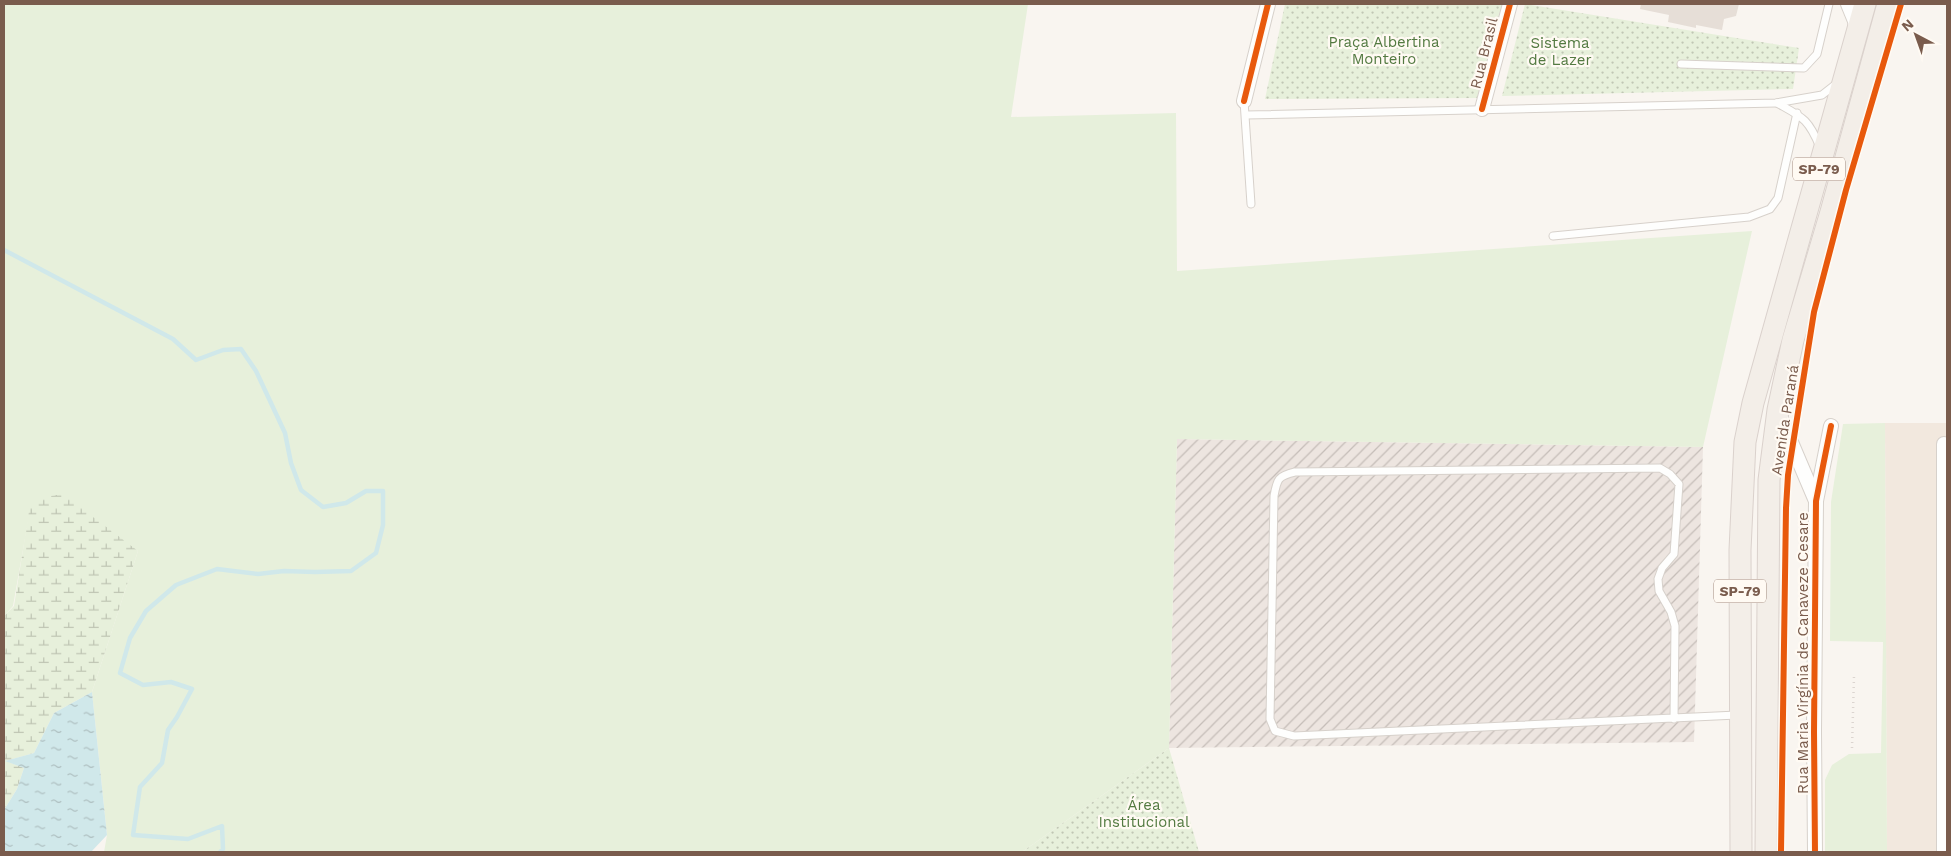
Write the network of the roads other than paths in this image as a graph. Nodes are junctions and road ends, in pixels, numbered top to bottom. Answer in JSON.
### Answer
{"nodes":[{"id":1,"x":1268,"y":4,"type":"edge"},
{"id":2,"x":1510,"y":4,"type":"edge"},
{"id":3,"x":1829,"y":4,"type":"edge"},
{"id":4,"x":1848,"y":4,"type":"edge"},
{"id":5,"x":1865,"y":4,"type":"edge"},
{"id":6,"x":1888,"y":4,"type":"edge"},
{"id":7,"x":1856,"y":36,"type":"junction"},
{"id":8,"x":1681,"y":64,"type":"dead end"},
{"id":9,"x":1846,"y":75,"type":"junction"},
{"id":10,"x":1776,"y":103,"type":"junction"},
{"id":11,"x":1245,"y":108,"type":"junction"},
{"id":12,"x":1482,"y":109,"type":"junction"},
{"id":13,"x":1797,"y":113,"type":"junction"},
{"id":14,"x":1823,"y":154,"type":"junction"},
{"id":15,"x":1251,"y":204,"type":"dead end"},
{"id":16,"x":1553,"y":236,"type":"dead end"},
{"id":17,"x":1778,"y":410,"type":"junction"},
{"id":18,"x":1831,"y":426,"type":"dead end"},
{"id":19,"x":1944,"y":444,"type":"dead end"},
{"id":20,"x":1816,"y":501,"type":"junction"},
{"id":21,"x":1740,"y":715,"type":"junction"},
{"id":22,"x":1674,"y":719,"type":"junction"},
{"id":23,"x":1741,"y":852,"type":"edge"},
{"id":24,"x":1766,"y":852,"type":"edge"},
{"id":25,"x":1815,"y":852,"type":"edge"},
{"id":26,"x":1944,"y":852,"type":"edge"}],
"edges":[{"from":1,"to":11,"type":"street"},
{"from":2,"to":12,"type":"street","name":"Rua Brasil"},
{"from":3,"to":8,"type":"lane"},
{"from":4,"to":7,"type":"street","name":"Avenida Paraná"},
{"from":5,"to":7,"type":"main road","name":"Avenida Paraná","number":"SP-79"},
{"from":6,"to":17,"type":"main road","name":"Avenida Paraná","number":"SP-79"},
{"from":7,"to":9,"type":"main road","name":"Avenida Paraná","number":"SP-79"},
{"from":9,"to":10,"type":"lane"},
{"from":9,"to":14,"type":"main road","name":"Avenida Paraná","number":"SP-79"},
{"from":10,"to":12,"type":"lane"},
{"from":10,"to":13,"type":"lane"},
{"from":11,"to":12,"type":"lane"},
{"from":11,"to":15,"type":"lane"},
{"from":13,"to":14,"type":"lane"},
{"from":13,"to":16,"type":"lane"},
{"from":14,"to":21,"type":"main road","name":"Avenida Paraná","number":"SP-79"},
{"from":17,"to":20,"type":"street","name":"Rua Maria Virgínia de Canaveze Cesare"},
{"from":17,"to":24,"type":"main road","name":"Avenida Paraná","number":"SP-79"},
{"from":18,"to":20,"type":"street","name":"Rua Maria Virgínia de Canaveze Cesare"},
{"from":19,"to":26,"type":"street"},
{"from":20,"to":25,"type":"street","name":"Rua Maria Virgínia de Canaveze Cesare"},
{"from":21,"to":22,"type":"lane"},
{"from":21,"to":23,"type":"main road","name":"Avenida Paraná","number":"SP-79"},
{"from":22,"to":22,"type":"lane"}]}
